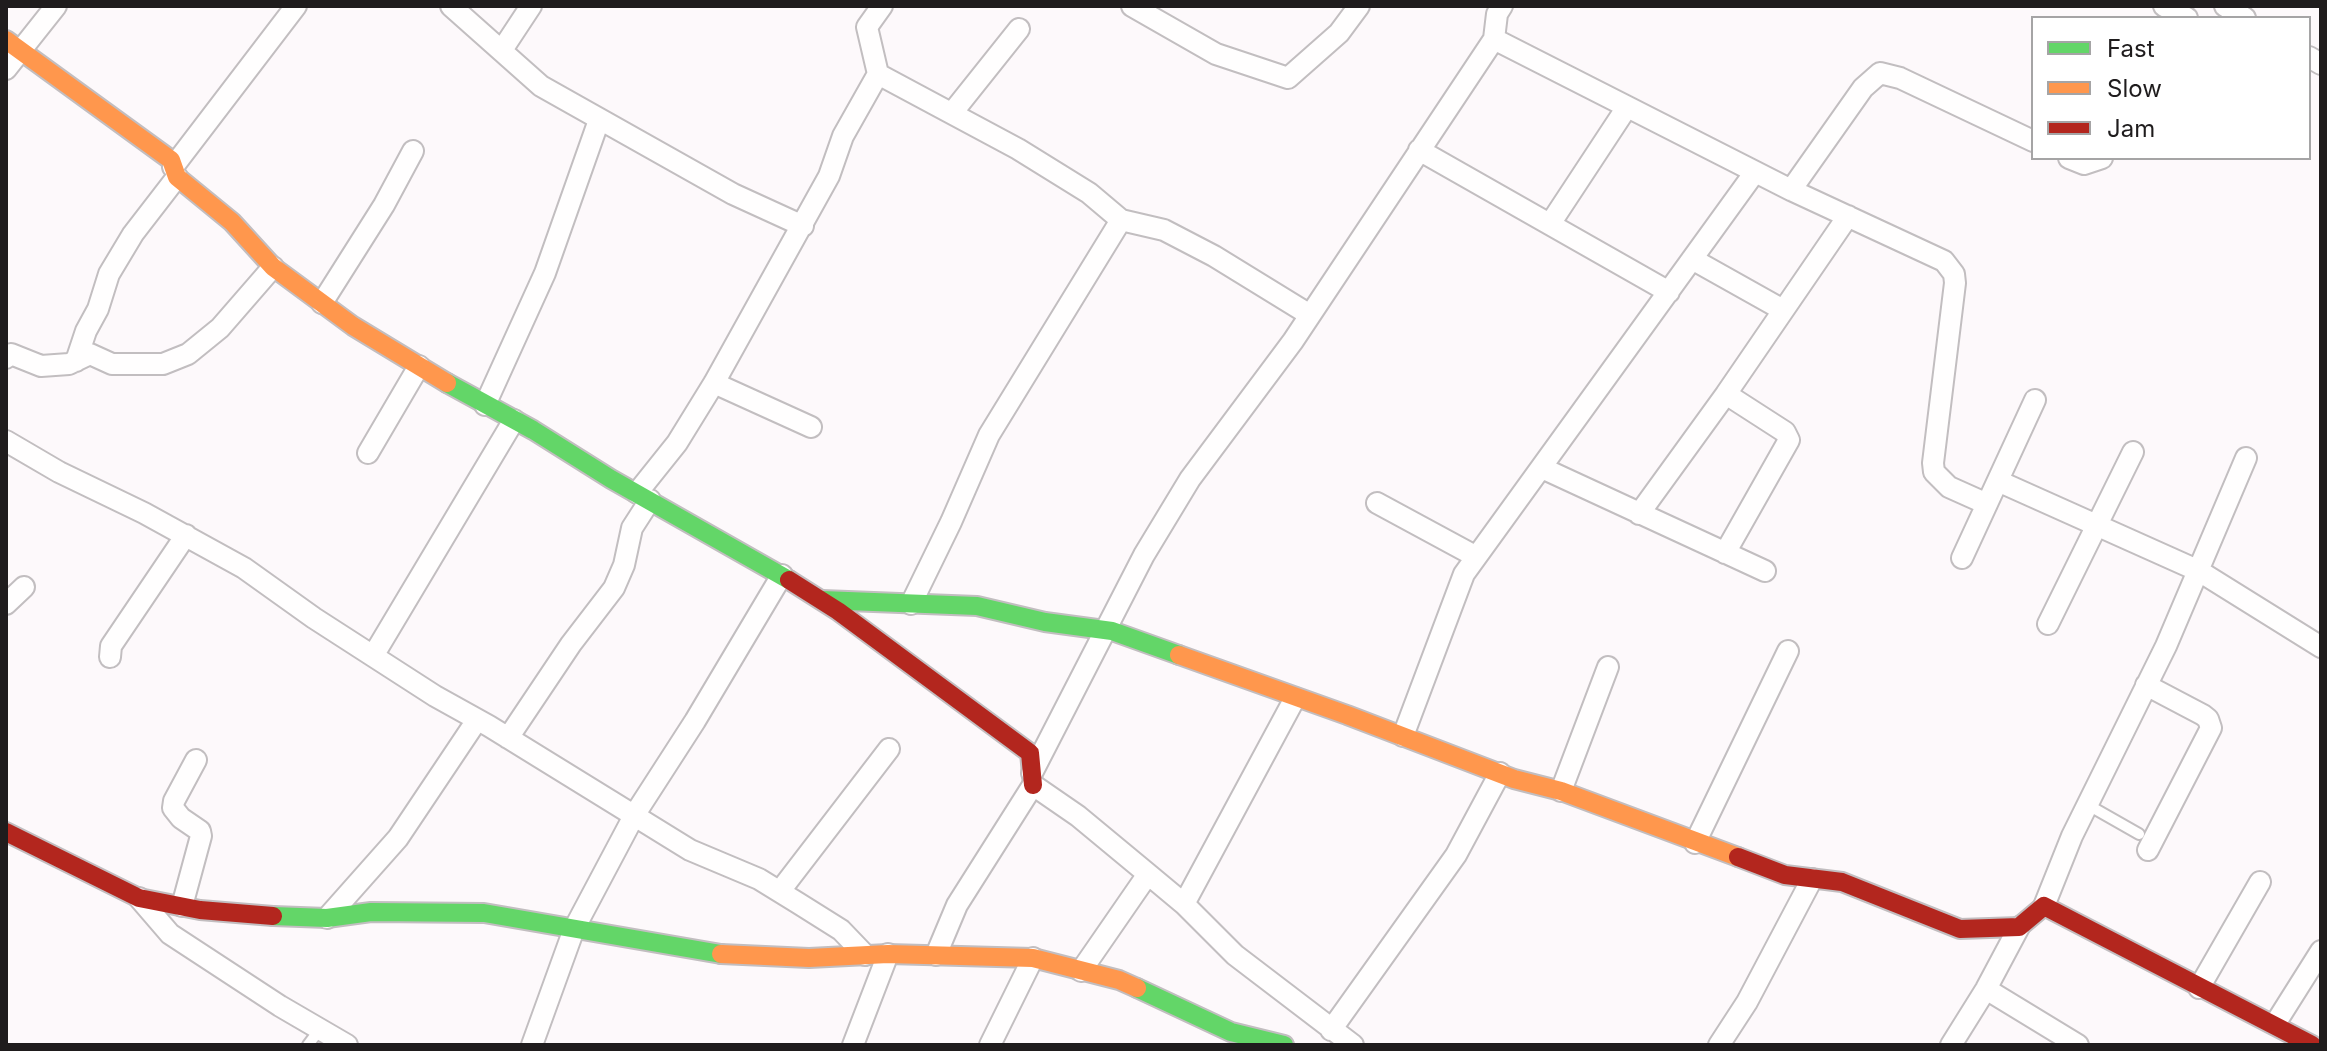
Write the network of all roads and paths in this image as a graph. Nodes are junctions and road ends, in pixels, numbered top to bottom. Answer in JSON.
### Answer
{"nodes":[{"id":1,"x":56,"y":6,"type":"edge"},
{"id":2,"x":296,"y":6,"type":"edge"},
{"id":3,"x":451,"y":6,"type":"edge"},
{"id":4,"x":531,"y":6,"type":"edge"},
{"id":5,"x":882,"y":6,"type":"edge"},
{"id":6,"x":1132,"y":6,"type":"edge"},
{"id":7,"x":1359,"y":6,"type":"edge"},
{"id":8,"x":2164,"y":6,"type":"edge"},
{"id":9,"x":1494,"y":9,"type":"edge"},
{"id":10,"x":2186,"y":16,"type":"edge"},
{"id":11,"x":1019,"y":29,"type":"dead end"},
{"id":12,"x":1494,"y":39,"type":"junction"},
{"id":13,"x":13,"y":45,"type":"edge"},
{"id":14,"x":502,"y":50,"type":"junction"},
{"id":15,"x":6,"y":69,"type":"edge"},
{"id":16,"x":878,"y":74,"type":"junction"},
{"id":17,"x":1627,"y":107,"type":"junction"},
{"id":18,"x":952,"y":113,"type":"junction"},
{"id":19,"x":599,"y":120,"type":"junction"},
{"id":20,"x":2031,"y":140,"type":"edge"},
{"id":21,"x":1419,"y":150,"type":"junction"},
{"id":22,"x":413,"y":151,"type":"dead end"},
{"id":23,"x":2074,"y":160,"type":"edge"},
{"id":24,"x":2096,"y":160,"type":"edge"},
{"id":25,"x":175,"y":172,"type":"junction"},
{"id":26,"x":1755,"y":172,"type":"junction"},
{"id":27,"x":1791,"y":190,"type":"junction"},
{"id":28,"x":1848,"y":216,"type":"junction"},
{"id":29,"x":1121,"y":220,"type":"junction"},
{"id":30,"x":1550,"y":224,"type":"junction"},
{"id":31,"x":803,"y":226,"type":"junction"},
{"id":32,"x":1692,"y":259,"type":"junction"},
{"id":33,"x":273,"y":267,"type":"junction"},
{"id":34,"x":1669,"y":292,"type":"junction"},
{"id":35,"x":322,"y":303,"type":"junction"},
{"id":36,"x":1783,"y":310,"type":"junction"},
{"id":37,"x":1310,"y":315,"type":"junction"},
{"id":38,"x":6,"y":358,"type":"edge"},
{"id":39,"x":76,"y":361,"type":"junction"},
{"id":40,"x":419,"y":366,"type":"junction"},
{"id":41,"x":714,"y":383,"type":"junction"},
{"id":42,"x":1726,"y":394,"type":"junction"},
{"id":43,"x":2035,"y":400,"type":"dead end"},
{"id":44,"x":485,"y":405,"type":"junction"},
{"id":45,"x":514,"y":420,"type":"junction"},
{"id":46,"x":811,"y":427,"type":"dead end"},
{"id":47,"x":6,"y":441,"type":"edge"},
{"id":48,"x":2133,"y":452,"type":"dead end"},
{"id":49,"x":368,"y":453,"type":"dead end"},
{"id":50,"x":2246,"y":458,"type":"dead end"},
{"id":51,"x":1542,"y":468,"type":"junction"},
{"id":52,"x":1998,"y":481,"type":"junction"},
{"id":53,"x":644,"y":496,"type":"junction"},
{"id":54,"x":1377,"y":503,"type":"dead end"},
{"id":55,"x":1987,"y":504,"type":"junction"},
{"id":56,"x":1639,"y":514,"type":"junction"},
{"id":57,"x":2098,"y":524,"type":"junction"},
{"id":58,"x":186,"y":535,"type":"junction"},
{"id":59,"x":1725,"y":553,"type":"junction"},
{"id":60,"x":1475,"y":556,"type":"junction"},
{"id":61,"x":1962,"y":558,"type":"dead end"},
{"id":62,"x":1765,"y":571,"type":"dead end"},
{"id":63,"x":2199,"y":571,"type":"junction"},
{"id":64,"x":782,"y":575,"type":"junction"},
{"id":65,"x":24,"y":587,"type":"dead end"},
{"id":66,"x":822,"y":600,"type":"junction"},
{"id":67,"x":6,"y":604,"type":"edge"},
{"id":68,"x":911,"y":604,"type":"junction"},
{"id":69,"x":2048,"y":624,"type":"dead end"},
{"id":70,"x":1106,"y":630,"type":"junction"},
{"id":71,"x":2321,"y":647,"type":"edge"},
{"id":72,"x":1788,"y":651,"type":"dead end"},
{"id":73,"x":373,"y":656,"type":"junction"},
{"id":74,"x":110,"y":657,"type":"dead end"},
{"id":75,"x":1608,"y":667,"type":"dead end"},
{"id":76,"x":2146,"y":685,"type":"junction"},
{"id":77,"x":1295,"y":698,"type":"junction"},
{"id":78,"x":477,"y":720,"type":"junction"},
{"id":79,"x":1403,"y":736,"type":"junction"},
{"id":80,"x":508,"y":738,"type":"junction"},
{"id":81,"x":889,"y":749,"type":"dead end"},
{"id":82,"x":196,"y":760,"type":"dead end"},
{"id":83,"x":1500,"y":773,"type":"junction"},
{"id":84,"x":1033,"y":779,"type":"junction"},
{"id":85,"x":1561,"y":791,"type":"junction"},
{"id":86,"x":2088,"y":805,"type":"junction"},
{"id":87,"x":635,"y":814,"type":"junction"},
{"id":88,"x":6,"y":832,"type":"edge"},
{"id":89,"x":2144,"y":842,"type":"joint"},
{"id":90,"x":1695,"y":843,"type":"junction"},
{"id":91,"x":1148,"y":874,"type":"junction"},
{"id":92,"x":1812,"y":879,"type":"junction"},
{"id":93,"x":2260,"y":882,"type":"dead end"},
{"id":94,"x":780,"y":891,"type":"junction"},
{"id":95,"x":139,"y":898,"type":"junction"},
{"id":96,"x":1184,"y":904,"type":"junction"},
{"id":97,"x":182,"y":906,"type":"junction"},
{"id":98,"x":2044,"y":906,"type":"junction"},
{"id":99,"x":327,"y":918,"type":"junction"},
{"id":100,"x":2019,"y":927,"type":"junction"},
{"id":101,"x":574,"y":929,"type":"junction"},
{"id":102,"x":2321,"y":951,"type":"edge"},
{"id":103,"x":888,"y":954,"type":"junction"},
{"id":104,"x":865,"y":955,"type":"junction"},
{"id":105,"x":936,"y":955,"type":"junction"},
{"id":106,"x":1033,"y":958,"type":"junction"},
{"id":107,"x":1081,"y":971,"type":"junction"},
{"id":108,"x":2199,"y":988,"type":"junction"},
{"id":109,"x":1986,"y":989,"type":"junction"},
{"id":110,"x":2275,"y":1024,"type":"junction"},
{"id":111,"x":1331,"y":1030,"type":"junction"},
{"id":112,"x":314,"y":1037,"type":"edge"},
{"id":113,"x":1227,"y":1038,"type":"edge"},
{"id":114,"x":2299,"y":1041,"type":"edge"},
{"id":115,"x":347,"y":1045,"type":"edge"},
{"id":116,"x":532,"y":1045,"type":"edge"},
{"id":117,"x":853,"y":1045,"type":"edge"},
{"id":118,"x":990,"y":1045,"type":"edge"},
{"id":119,"x":1284,"y":1045,"type":"edge"},
{"id":120,"x":1353,"y":1045,"type":"edge"},
{"id":121,"x":1719,"y":1045,"type":"edge"},
{"id":122,"x":1951,"y":1045,"type":"edge"},
{"id":123,"x":2078,"y":1045,"type":"edge"}],
"edges":[{"from":1,"to":13,"type":"street"},
{"from":2,"to":25,"type":"street"},
{"from":3,"to":14,"type":"street"},
{"from":4,"to":14,"type":"street"},
{"from":5,"to":16,"type":"street"},
{"from":6,"to":7,"type":"street"},
{"from":8,"to":10,"type":"street"},
{"from":9,"to":12,"type":"street"},
{"from":11,"to":18,"type":"street"},
{"from":12,"to":17,"type":"street"},
{"from":12,"to":21,"type":"street"},
{"from":13,"to":15,"type":"street"},
{"from":13,"to":25,"type":"street"},
{"from":14,"to":19,"type":"street"},
{"from":16,"to":18,"type":"street"},
{"from":16,"to":31,"type":"street"},
{"from":17,"to":26,"type":"street"},
{"from":17,"to":30,"type":"street"},
{"from":18,"to":29,"type":"street"},
{"from":19,"to":31,"type":"street"},
{"from":19,"to":44,"type":"street"},
{"from":20,"to":27,"type":"street"},
{"from":21,"to":30,"type":"street"},
{"from":21,"to":37,"type":"street"},
{"from":22,"to":35,"type":"street"},
{"from":23,"to":24,"type":"street"},
{"from":25,"to":33,"type":"street"},
{"from":25,"to":39,"type":"street"},
{"from":26,"to":27,"type":"street"},
{"from":26,"to":32,"type":"street"},
{"from":27,"to":28,"type":"street"},
{"from":28,"to":36,"type":"street"},
{"from":28,"to":55,"type":"street"},
{"from":29,"to":37,"type":"street"},
{"from":29,"to":68,"type":"street"},
{"from":30,"to":34,"type":"street"},
{"from":31,"to":41,"type":"street"},
{"from":32,"to":34,"type":"street"},
{"from":32,"to":36,"type":"street"},
{"from":33,"to":35,"type":"street"},
{"from":33,"to":39,"type":"street"},
{"from":34,"to":51,"type":"street"},
{"from":35,"to":40,"type":"street"},
{"from":36,"to":42,"type":"street"},
{"from":37,"to":70,"type":"street"},
{"from":38,"to":39,"type":"street"},
{"from":40,"to":44,"type":"street"},
{"from":40,"to":49,"type":"street"},
{"from":41,"to":46,"type":"street"},
{"from":41,"to":53,"type":"street"},
{"from":42,"to":56,"type":"street"},
{"from":42,"to":59,"type":"street"},
{"from":43,"to":52,"type":"street"},
{"from":44,"to":45,"type":"street"},
{"from":45,"to":53,"type":"street"},
{"from":45,"to":73,"type":"street"},
{"from":47,"to":58,"type":"street"},
{"from":48,"to":57,"type":"street"},
{"from":50,"to":63,"type":"street"},
{"from":51,"to":56,"type":"street"},
{"from":51,"to":60,"type":"street"},
{"from":52,"to":55,"type":"street"},
{"from":52,"to":57,"type":"street"},
{"from":53,"to":64,"type":"street"},
{"from":53,"to":80,"type":"street"},
{"from":54,"to":60,"type":"street"},
{"from":55,"to":61,"type":"street"},
{"from":56,"to":59,"type":"street"},
{"from":57,"to":63,"type":"street"},
{"from":57,"to":69,"type":"street"},
{"from":58,"to":73,"type":"street"},
{"from":58,"to":74,"type":"street"},
{"from":59,"to":62,"type":"street"},
{"from":60,"to":79,"type":"street"},
{"from":63,"to":71,"type":"street"},
{"from":63,"to":76,"type":"street"},
{"from":64,"to":66,"type":"street"},
{"from":64,"to":87,"type":"street"},
{"from":65,"to":67,"type":"street"},
{"from":66,"to":68,"type":"street"},
{"from":66,"to":84,"type":"street"},
{"from":68,"to":70,"type":"street"},
{"from":70,"to":77,"type":"street"},
{"from":70,"to":84,"type":"street"},
{"from":72,"to":90,"type":"street"},
{"from":73,"to":78,"type":"street"},
{"from":75,"to":85,"type":"street"},
{"from":76,"to":86,"type":"street"},
{"from":76,"to":89,"type":"street"},
{"from":77,"to":79,"type":"street"},
{"from":77,"to":96,"type":"street"},
{"from":78,"to":80,"type":"street"},
{"from":78,"to":99,"type":"street"},
{"from":79,"to":83,"type":"street"},
{"from":80,"to":87,"type":"street"},
{"from":81,"to":94,"type":"street"},
{"from":82,"to":97,"type":"street"},
{"from":83,"to":85,"type":"street"},
{"from":83,"to":111,"type":"street"},
{"from":84,"to":91,"type":"street"},
{"from":84,"to":105,"type":"street"},
{"from":85,"to":90,"type":"street"},
{"from":86,"to":89,"type":"lane"},
{"from":86,"to":98,"type":"street"},
{"from":87,"to":94,"type":"street"},
{"from":87,"to":101,"type":"street"},
{"from":88,"to":95,"type":"street"},
{"from":90,"to":92,"type":"street"},
{"from":91,"to":96,"type":"street"},
{"from":91,"to":107,"type":"street"},
{"from":92,"to":100,"type":"street"},
{"from":92,"to":121,"type":"street"},
{"from":93,"to":108,"type":"street"},
{"from":94,"to":104,"type":"street"},
{"from":95,"to":97,"type":"street"},
{"from":95,"to":112,"type":"street"},
{"from":96,"to":111,"type":"street"},
{"from":97,"to":99,"type":"street"},
{"from":98,"to":100,"type":"street"},
{"from":98,"to":108,"type":"street"},
{"from":99,"to":101,"type":"street"},
{"from":100,"to":109,"type":"street"},
{"from":101,"to":104,"type":"street"},
{"from":101,"to":116,"type":"street"},
{"from":102,"to":110,"type":"street"},
{"from":103,"to":104,"type":"street"},
{"from":103,"to":105,"type":"street"},
{"from":103,"to":117,"type":"street"},
{"from":105,"to":106,"type":"street"},
{"from":106,"to":107,"type":"street"},
{"from":106,"to":118,"type":"street"},
{"from":107,"to":113,"type":"street"},
{"from":108,"to":110,"type":"street"},
{"from":109,"to":122,"type":"street"},
{"from":109,"to":123,"type":"street"},
{"from":110,"to":114,"type":"street"},
{"from":111,"to":120,"type":"street"},
{"from":112,"to":115,"type":"street"},
{"from":113,"to":119,"type":"street"}]}
